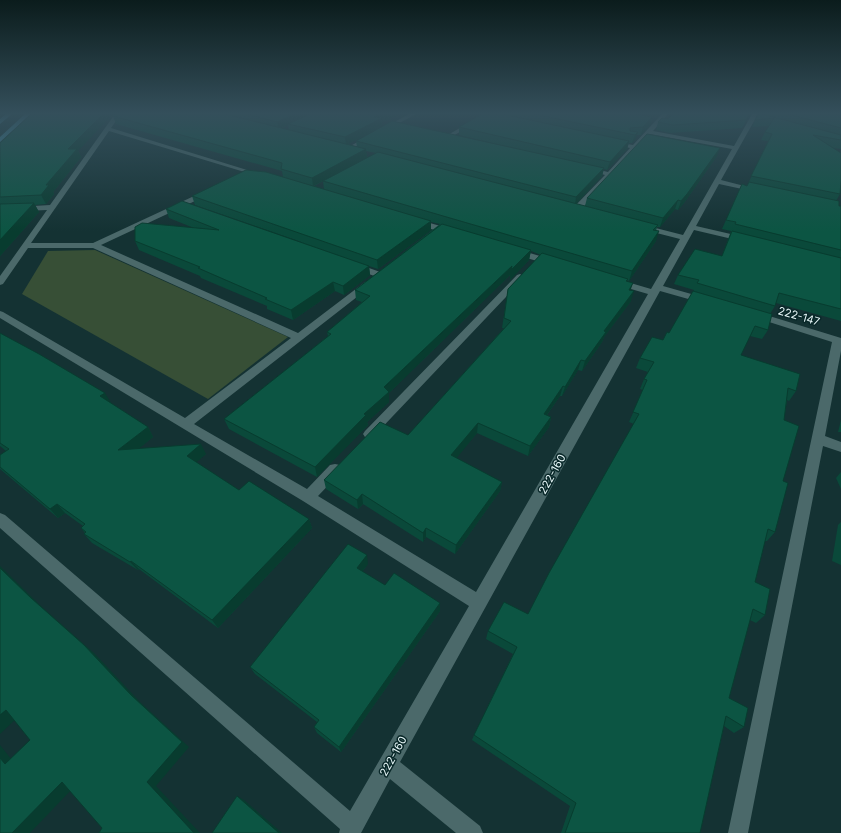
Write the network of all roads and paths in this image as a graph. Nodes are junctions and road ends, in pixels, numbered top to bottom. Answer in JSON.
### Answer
{"nodes":[{"id":1,"x":91,"y":153,"type":"edge"},
{"id":2,"x":188,"y":153,"type":"edge"},
{"id":3,"x":630,"y":153,"type":"edge"},
{"id":4,"x":733,"y":153,"type":"edge"},
{"id":5,"x":579,"y":167,"type":"edge"},
{"id":6,"x":248,"y":171,"type":"junction"},
{"id":7,"x":610,"y":174,"type":"junction"},
{"id":8,"x":235,"y":178,"type":"edge"},
{"id":9,"x":270,"y":178,"type":"edge"},
{"id":10,"x":717,"y":181,"type":"junction"},
{"id":11,"x":215,"y":188,"type":"edge"},
{"id":12,"x":764,"y":191,"type":"edge"},
{"id":13,"x":53,"y":207,"type":"junction"},
{"id":14,"x":568,"y":208,"type":"edge"},
{"id":15,"x":0,"y":210,"type":"edge"},
{"id":16,"x":410,"y":220,"type":"edge"},
{"id":17,"x":634,"y":225,"type":"edge"},
{"id":18,"x":440,"y":229,"type":"junction"},
{"id":19,"x":689,"y":232,"type":"junction"},
{"id":20,"x":462,"y":236,"type":"edge"},
{"id":21,"x":428,"y":238,"type":"edge"},
{"id":22,"x":751,"y":242,"type":"edge"},
{"id":23,"x":94,"y":245,"type":"junction"},
{"id":24,"x":26,"y":246,"type":"junction"},
{"id":25,"x":508,"y":249,"type":"edge"},
{"id":26,"x":538,"y":258,"type":"junction"},
{"id":27,"x":343,"y":262,"type":"edge"},
{"id":28,"x":560,"y":265,"type":"edge"},
{"id":29,"x":611,"y":280,"type":"edge"},
{"id":30,"x":0,"y":282,"type":"edge"},
{"id":31,"x":656,"y":290,"type":"junction"},
{"id":32,"x":718,"y":304,"type":"edge"},
{"id":33,"x":748,"y":313,"type":"edge"},
{"id":34,"x":0,"y":314,"type":"edge"},
{"id":35,"x":298,"y":337,"type":"junction"},
{"id":36,"x":840,"y":340,"type":"edge"},
{"id":37,"x":187,"y":423,"type":"junction"},
{"id":38,"x":818,"y":439,"type":"junction"},
{"id":39,"x":363,"y":440,"type":"edge"},
{"id":40,"x":841,"y":447,"type":"edge"},
{"id":41,"x":341,"y":463,"type":"edge"},
{"id":42,"x":308,"y":497,"type":"junction"},
{"id":43,"x":0,"y":519,"type":"edge"},
{"id":44,"x":479,"y":603,"type":"junction"},
{"id":45,"x":388,"y":765,"type":"junction"},
{"id":46,"x":351,"y":830,"type":"edge"},
{"id":47,"x":473,"y":833,"type":"edge"},
{"id":48,"x":738,"y":833,"type":"edge"}],
"edges":[{"from":1,"to":13,"type":"street"},
{"from":2,"to":6,"type":"street"},
{"from":3,"to":7,"type":"street"},
{"from":4,"to":10,"type":"street","name":"222-160"},
{"from":5,"to":7,"type":"street"},
{"from":6,"to":8,"type":"street"},
{"from":6,"to":9,"type":"street"},
{"from":7,"to":14,"type":"street"},
{"from":10,"to":12,"type":"street"},
{"from":10,"to":19,"type":"street","name":"222-160"},
{"from":11,"to":23,"type":"street"},
{"from":13,"to":15,"type":"street"},
{"from":13,"to":24,"type":"street"},
{"from":16,"to":18,"type":"street"},
{"from":17,"to":19,"type":"street"},
{"from":18,"to":20,"type":"street"},
{"from":18,"to":21,"type":"street"},
{"from":19,"to":22,"type":"street"},
{"from":19,"to":31,"type":"street","name":"222-160"},
{"from":23,"to":24,"type":"street"},
{"from":23,"to":35,"type":"street"},
{"from":24,"to":30,"type":"street"},
{"from":25,"to":26,"type":"street"},
{"from":26,"to":28,"type":"street"},
{"from":26,"to":39,"type":"street"},
{"from":27,"to":35,"type":"street"},
{"from":29,"to":31,"type":"street"},
{"from":31,"to":32,"type":"street"},
{"from":31,"to":44,"type":"street","name":"222-160"},
{"from":33,"to":36,"type":"street","name":"222-147"},
{"from":34,"to":37,"type":"street"},
{"from":35,"to":37,"type":"street"},
{"from":36,"to":38,"type":"street"},
{"from":37,"to":42,"type":"street"},
{"from":38,"to":40,"type":"street"},
{"from":38,"to":48,"type":"street"},
{"from":41,"to":42,"type":"street"},
{"from":42,"to":44,"type":"street"},
{"from":43,"to":46,"type":"street"},
{"from":44,"to":45,"type":"street","name":"222-160"},
{"from":45,"to":46,"type":"street","name":"222-160"},
{"from":45,"to":47,"type":"street"}]}
